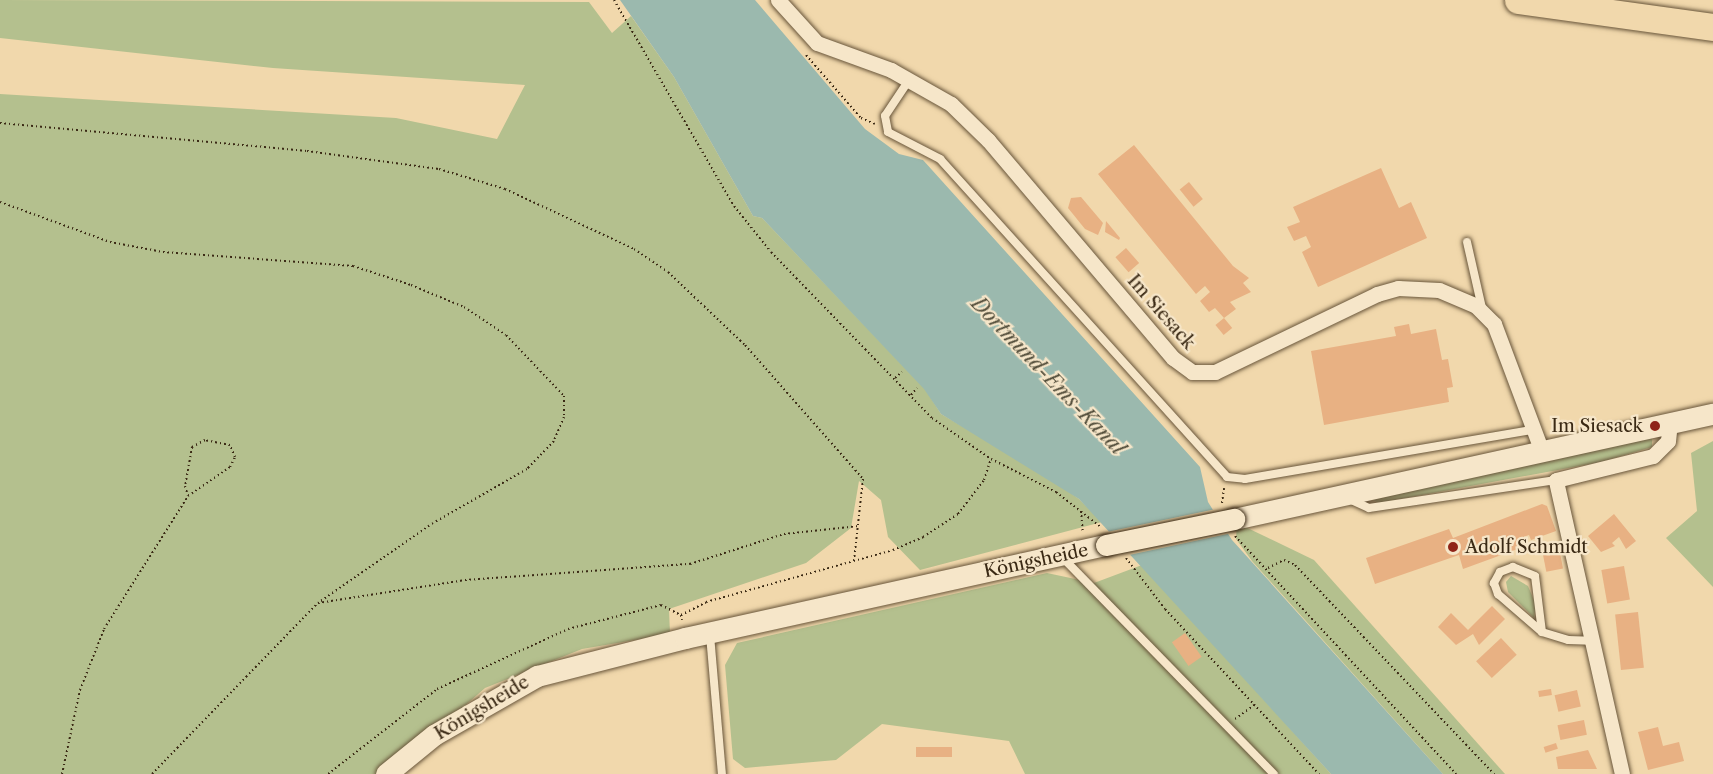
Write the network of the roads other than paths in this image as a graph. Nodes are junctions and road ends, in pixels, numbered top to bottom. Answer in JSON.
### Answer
{"nodes":[{"id":1,"x":778,"y":0,"type":"edge"},
{"id":2,"x":1518,"y":0,"type":"edge"},
{"id":3,"x":1713,"y":27,"type":"edge"},
{"id":4,"x":909,"y":80,"type":"junction"},
{"id":5,"x":1467,"y":242,"type":"dead end"},
{"id":6,"x":1482,"y":310,"type":"junction"},
{"id":7,"x":1713,"y":414,"type":"edge"},
{"id":8,"x":1670,"y":423,"type":"junction"},
{"id":9,"x":1533,"y":430,"type":"junction"},
{"id":10,"x":1542,"y":452,"type":"junction"},
{"id":11,"x":1556,"y":480,"type":"junction"},
{"id":12,"x":1344,"y":496,"type":"junction"},
{"id":13,"x":1060,"y":555,"type":"junction"},
{"id":14,"x":710,"y":632,"type":"junction"},
{"id":15,"x":1542,"y":632,"type":"junction"},
{"id":16,"x":1591,"y":641,"type":"junction"},
{"id":17,"x":386,"y":774,"type":"edge"},
{"id":18,"x":722,"y":774,"type":"edge"},
{"id":19,"x":1274,"y":774,"type":"edge"},
{"id":20,"x":1622,"y":774,"type":"edge"}],
"edges":[{"from":1,"to":4,"type":"street","name":"Im Siesack"},
{"from":2,"to":3,"type":"highway"},
{"from":4,"to":6,"type":"street","name":"Im Siesack"},
{"from":4,"to":9,"type":"lane"},
{"from":5,"to":6,"type":"lane"},
{"from":6,"to":9,"type":"street"},
{"from":7,"to":8,"type":"main road","name":"Königsheide"},
{"from":8,"to":10,"type":"main road","name":"Königsheide"},
{"from":8,"to":11,"type":"street"},
{"from":9,"to":10,"type":"street"},
{"from":10,"to":12,"type":"main road","name":"Königsheide"},
{"from":11,"to":12,"type":"lane"},
{"from":11,"to":16,"type":"street"},
{"from":12,"to":13,"type":"main road","name":"Königsheide","bridge":true},
{"from":13,"to":14,"type":"main road","name":"Königsheide"},
{"from":13,"to":19,"type":"lane"},
{"from":14,"to":17,"type":"main road","name":"Königsheide"},
{"from":14,"to":18,"type":"lane"},
{"from":15,"to":15,"type":"lane"},
{"from":15,"to":16,"type":"lane"},
{"from":16,"to":20,"type":"street"}]}
